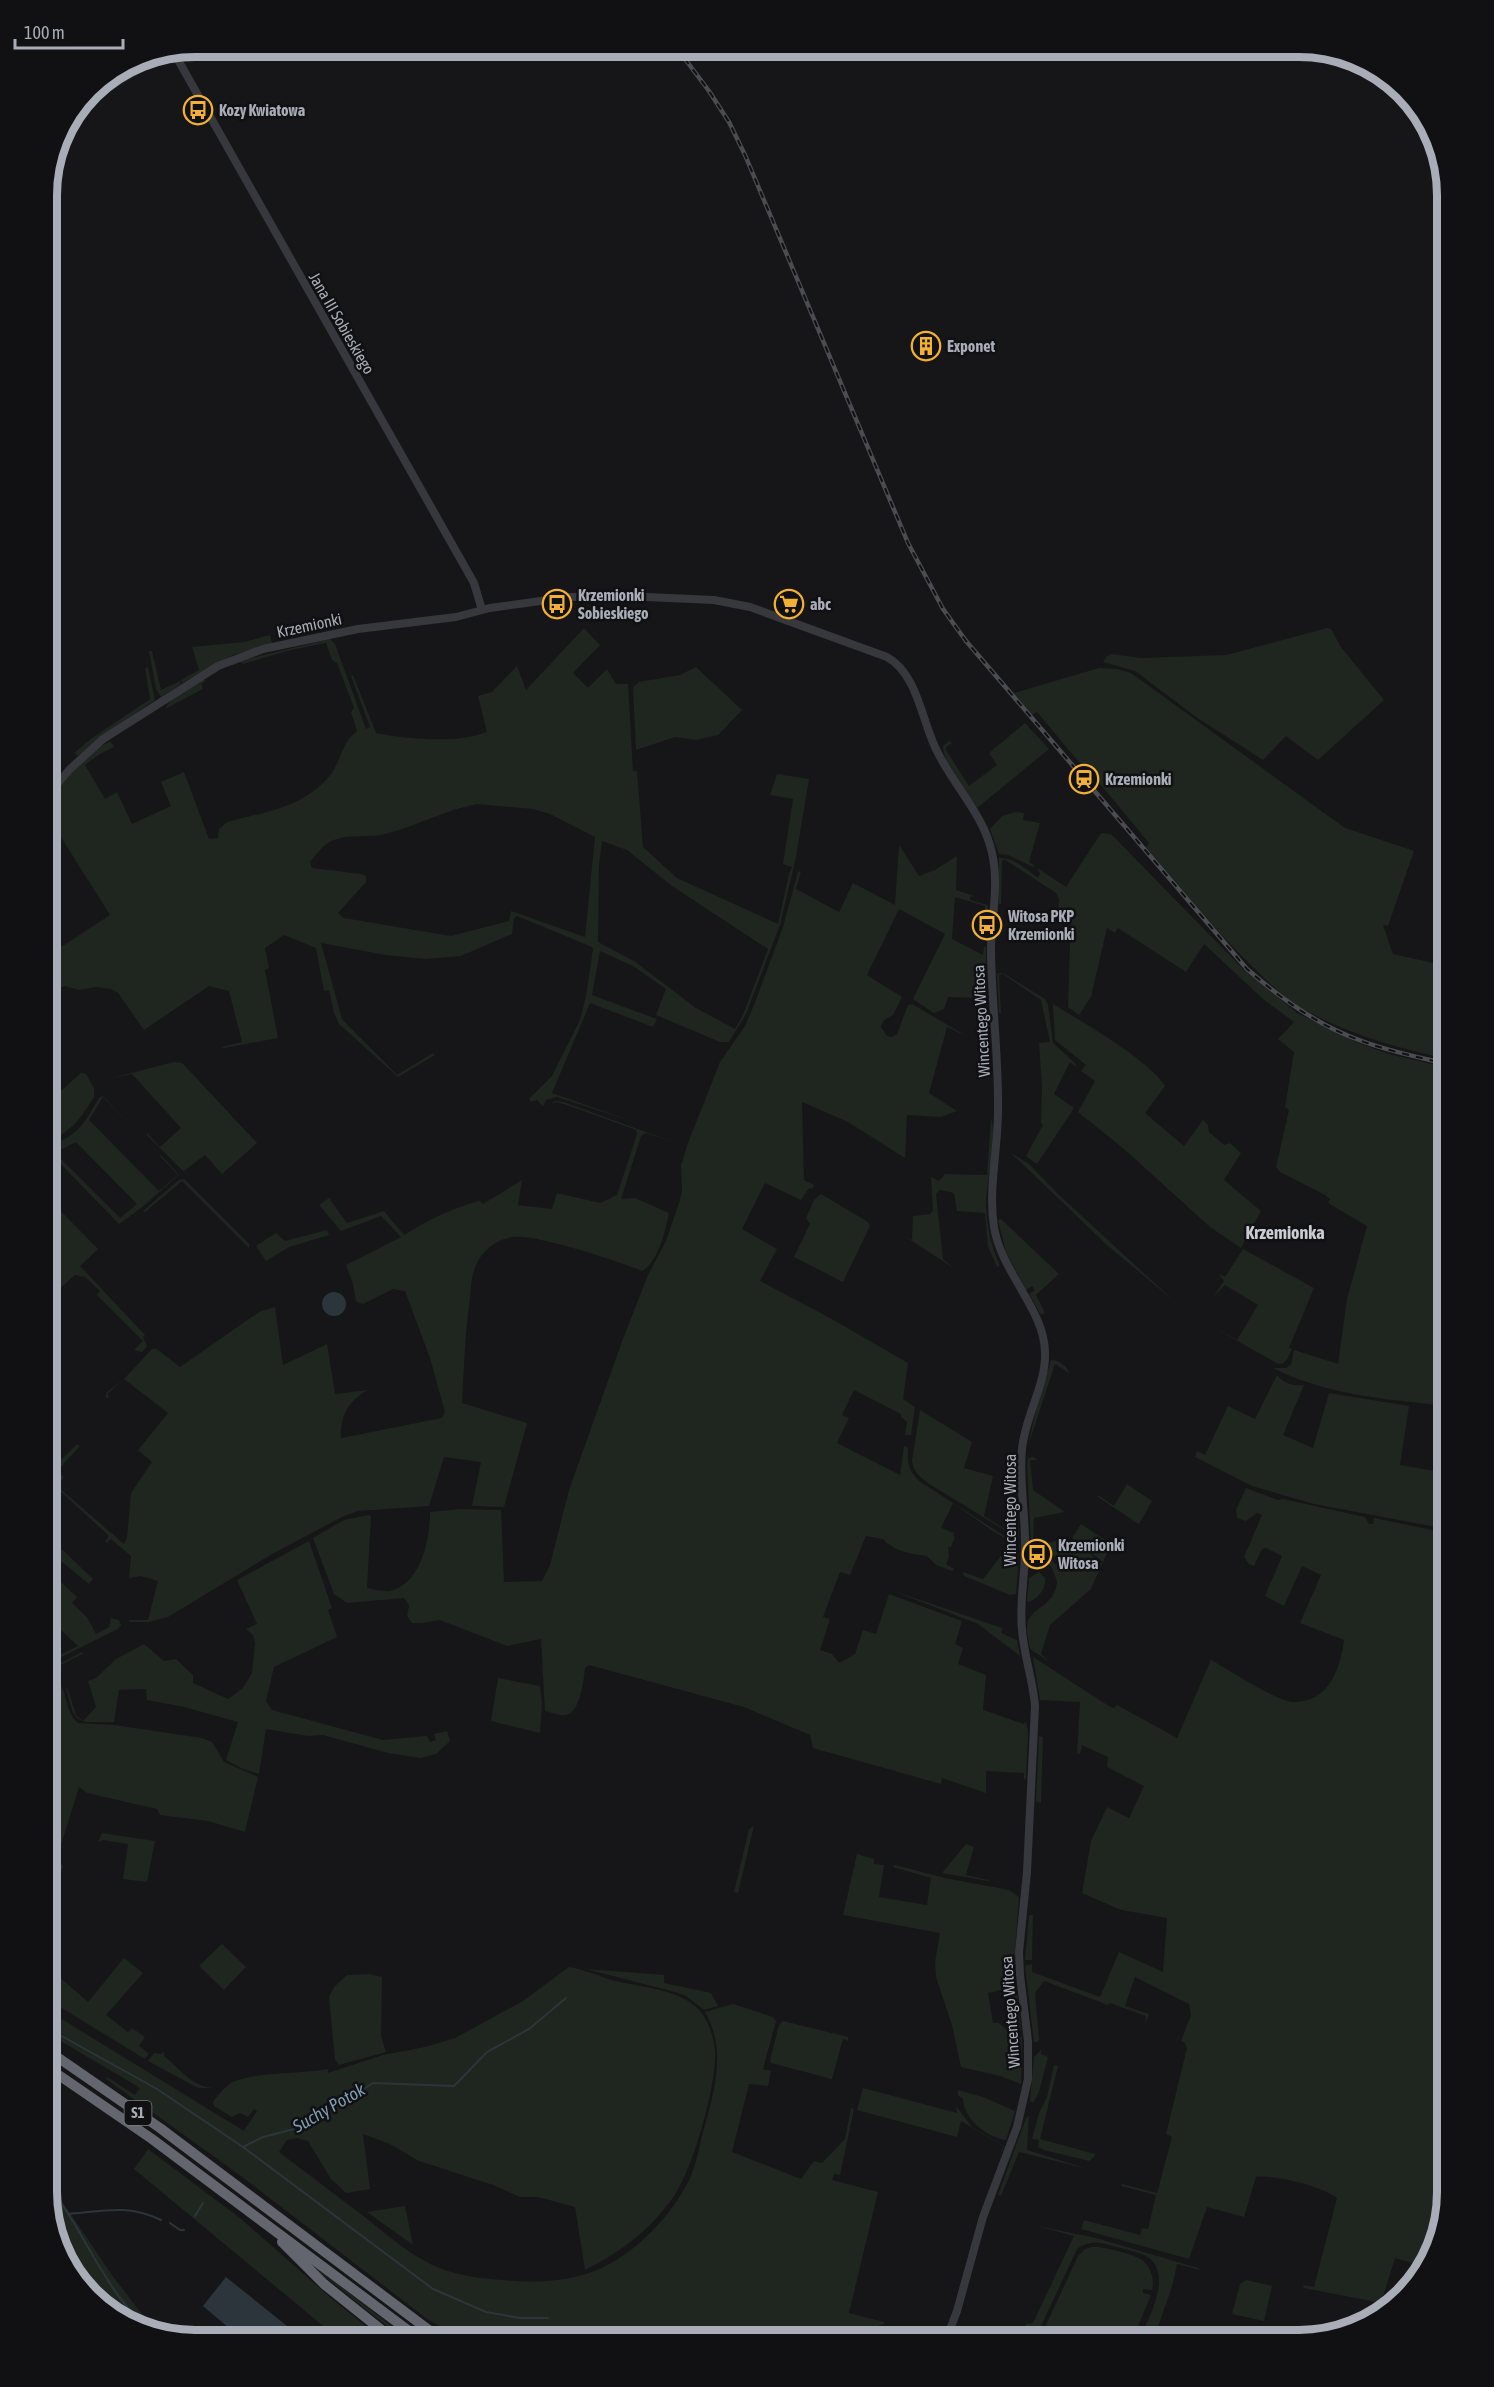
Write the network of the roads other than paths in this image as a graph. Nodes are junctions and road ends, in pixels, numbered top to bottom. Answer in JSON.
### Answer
{"nodes":[{"id":1,"x":177,"y":58,"type":"edge"},
{"id":2,"x":624,"y":596,"type":"joint"},
{"id":3,"x":482,"y":610,"type":"junction"},
{"id":4,"x":57,"y":784,"type":"edge"},
{"id":5,"x":57,"y":2058,"type":"edge"},
{"id":6,"x":57,"y":2074,"type":"edge"},
{"id":7,"x":261,"y":2220,"type":"junction"},
{"id":8,"x":382,"y":2330,"type":"edge"},
{"id":9,"x":408,"y":2330,"type":"edge"},
{"id":10,"x":429,"y":2330,"type":"edge"},
{"id":11,"x":950,"y":2330,"type":"edge"}],
"edges":[{"from":1,"to":3,"type":"street","name":"Jana III Sobieskiego"},
{"from":2,"to":3,"type":"street","name":"Krzemionki"},
{"from":2,"to":11,"type":"street","name":"Wincentego Witosa"},
{"from":3,"to":4,"type":"street","name":"Krzemionki"},
{"from":5,"to":10,"type":"highway","number":"S1"},
{"from":6,"to":7,"type":"highway","number":"S1"},
{"from":7,"to":8,"type":"highway"},
{"from":7,"to":9,"type":"highway","number":"S1"}]}
